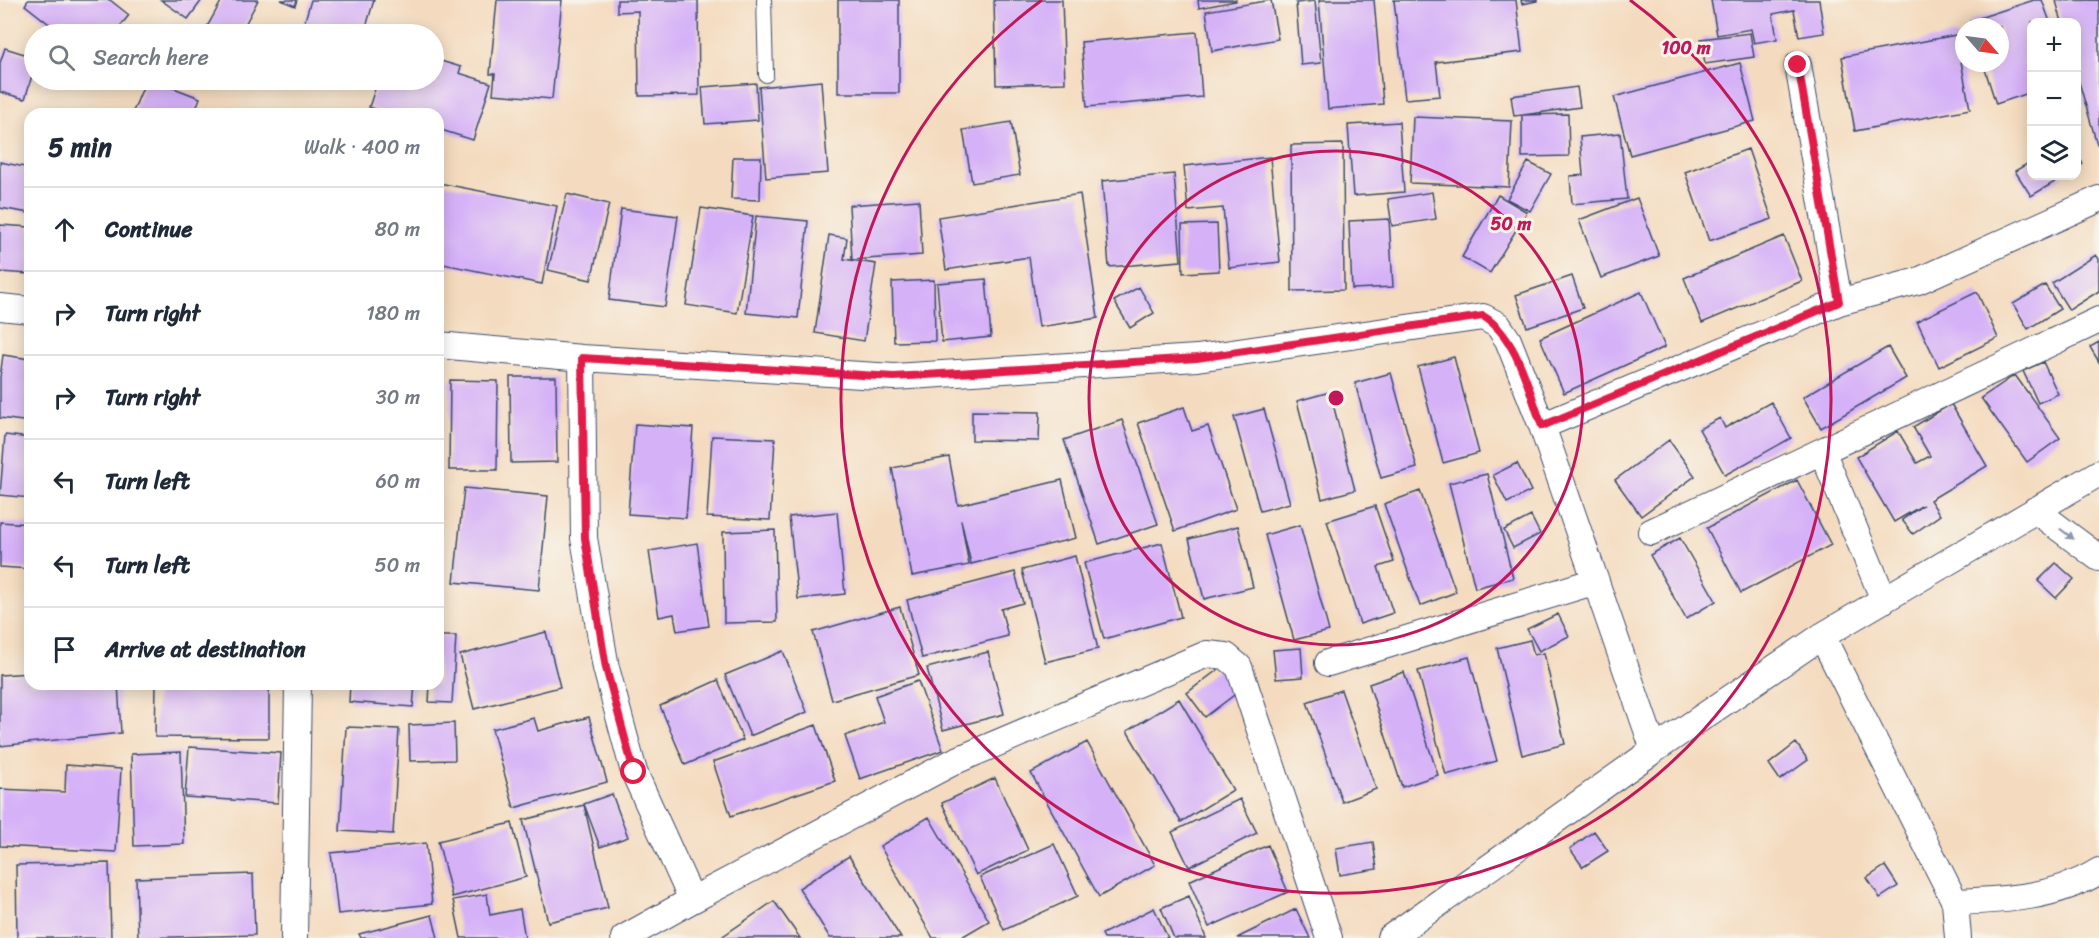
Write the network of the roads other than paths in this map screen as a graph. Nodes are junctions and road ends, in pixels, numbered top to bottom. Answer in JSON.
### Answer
{"nodes":[{"id":1,"x":764,"y":0,"type":"edge"},
{"id":2,"x":1798,"y":65,"type":"dead end"},
{"id":3,"x":766,"y":75,"type":"dead end"},
{"id":4,"x":2099,"y":199,"type":"edge"},
{"id":5,"x":1839,"y":302,"type":"junction"},
{"id":6,"x":0,"y":307,"type":"edge"},
{"id":7,"x":24,"y":309,"type":"edge"},
{"id":8,"x":2099,"y":320,"type":"edge"},
{"id":9,"x":444,"y":346,"type":"edge"},
{"id":10,"x":582,"y":358,"type":"junction"},
{"id":11,"x":1542,"y":426,"type":"junction"},
{"id":12,"x":1822,"y":453,"type":"junction"},
{"id":13,"x":2099,"y":472,"type":"edge"},
{"id":14,"x":2035,"y":510,"type":"junction"},
{"id":15,"x":1651,"y":532,"type":"dead end"},
{"id":16,"x":2099,"y":558,"type":"edge"},
{"id":17,"x":1596,"y":581,"type":"junction"},
{"id":18,"x":1884,"y":600,"type":"junction"},
{"id":19,"x":1822,"y":636,"type":"junction"},
{"id":20,"x":1328,"y":663,"type":"dead end"},
{"id":21,"x":298,"y":690,"type":"edge"},
{"id":22,"x":1654,"y":750,"type":"junction"},
{"id":23,"x":2099,"y":871,"type":"edge"},
{"id":24,"x":692,"y":900,"type":"junction"},
{"id":25,"x":1955,"y":903,"type":"junction"},
{"id":26,"x":294,"y":938,"type":"edge"},
{"id":27,"x":624,"y":938,"type":"edge"},
{"id":28,"x":1329,"y":938,"type":"edge"},
{"id":29,"x":1390,"y":938,"type":"edge"},
{"id":30,"x":1958,"y":938,"type":"edge"}],
"edges":[{"from":1,"to":3,"type":"lane"},
{"from":2,"to":5,"type":"street"},
{"from":4,"to":5,"type":"street"},
{"from":5,"to":11,"type":"street"},
{"from":6,"to":7,"type":"street"},
{"from":8,"to":12,"type":"street"},
{"from":9,"to":10,"type":"street"},
{"from":10,"to":11,"type":"street"},
{"from":10,"to":24,"type":"street"},
{"from":11,"to":17,"type":"street"},
{"from":12,"to":15,"type":"street"},
{"from":12,"to":18,"type":"street"},
{"from":13,"to":14,"type":"street"},
{"from":14,"to":16,"type":"street","one_way":true},
{"from":14,"to":18,"type":"street"},
{"from":17,"to":20,"type":"street"},
{"from":17,"to":22,"type":"street"},
{"from":18,"to":19,"type":"street"},
{"from":19,"to":22,"type":"street"},
{"from":19,"to":25,"type":"street"},
{"from":21,"to":26,"type":"street"},
{"from":22,"to":29,"type":"street"},
{"from":23,"to":25,"type":"street"},
{"from":24,"to":27,"type":"street"},
{"from":24,"to":28,"type":"street"},
{"from":25,"to":30,"type":"street"}]}
